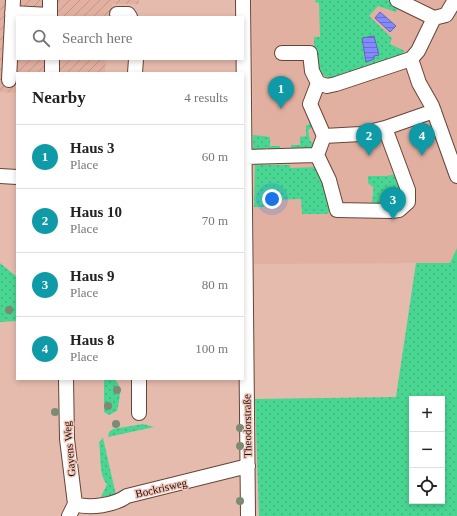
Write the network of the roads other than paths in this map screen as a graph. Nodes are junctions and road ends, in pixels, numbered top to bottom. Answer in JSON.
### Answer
{"nodes":[{"id":1,"x":50,"y":0,"type":"edge"},
{"id":2,"x":243,"y":0,"type":"edge"},
{"id":3,"x":397,"y":0,"type":"edge"},
{"id":4,"x":455,"y":0,"type":"edge"},
{"id":5,"x":13,"y":7,"type":"edge"},
{"id":6,"x":50,"y":16,"type":"edge"},
{"id":7,"x":243,"y":16,"type":"edge"},
{"id":8,"x":434,"y":18,"type":"junction"},
{"id":9,"x":282,"y":53,"type":"dead end"},
{"id":10,"x":5,"y":59,"type":"edge"},
{"id":11,"x":411,"y":59,"type":"junction"},
{"id":12,"x":52,"y":60,"type":"edge"},
{"id":13,"x":136,"y":60,"type":"edge"},
{"id":14,"x":243,"y":60,"type":"edge"},
{"id":15,"x":52,"y":72,"type":"edge"},
{"id":16,"x":135,"y":72,"type":"edge"},
{"id":17,"x":243,"y":72,"type":"edge"},
{"id":18,"x":8,"y":80,"type":"edge"},
{"id":19,"x":318,"y":83,"type":"junction"},
{"id":20,"x":434,"y":111,"type":"junction"},
{"id":21,"x":244,"y":120,"type":"edge"},
{"id":22,"x":385,"y":128,"type":"junction"},
{"id":23,"x":324,"y":136,"type":"junction"},
{"id":24,"x":452,"y":148,"type":"edge"},
{"id":25,"x":318,"y":156,"type":"junction"},
{"id":26,"x":245,"y":157,"type":"junction"},
{"id":27,"x":0,"y":176,"type":"edge"},
{"id":28,"x":457,"y":176,"type":"edge"},
{"id":29,"x":16,"y":177,"type":"edge"},
{"id":30,"x":244,"y":255,"type":"edge"},
{"id":31,"x":66,"y":380,"type":"edge"},
{"id":32,"x":139,"y":380,"type":"edge"},
{"id":33,"x":139,"y":413,"type":"dead end"},
{"id":34,"x":248,"y":466,"type":"junction"},
{"id":35,"x":72,"y":510,"type":"edge"},
{"id":36,"x":248,"y":516,"type":"edge"}],
"edges":[{"from":1,"to":6,"type":"street"},
{"from":2,"to":7,"type":"street","name":"Theodorstraße"},
{"from":3,"to":8,"type":"street"},
{"from":4,"to":8,"type":"street"},
{"from":5,"to":6,"type":"street"},
{"from":5,"to":10,"type":"street"},
{"from":8,"to":11,"type":"street"},
{"from":9,"to":19,"type":"street"},
{"from":10,"to":18,"type":"street"},
{"from":11,"to":19,"type":"street"},
{"from":11,"to":20,"type":"street"},
{"from":12,"to":15,"type":"street"},
{"from":13,"to":16,"type":"street"},
{"from":14,"to":17,"type":"street","name":"Theodorstraße"},
{"from":19,"to":23,"type":"street"},
{"from":20,"to":22,"type":"street"},
{"from":20,"to":24,"type":"street"},
{"from":21,"to":26,"type":"street","name":"Theodorstraße"},
{"from":22,"to":23,"type":"street"},
{"from":22,"to":25,"type":"street"},
{"from":23,"to":25,"type":"street"},
{"from":24,"to":28,"type":"street"},
{"from":25,"to":26,"type":"street"},
{"from":26,"to":30,"type":"street","name":"Theodorstraße"},
{"from":27,"to":29,"type":"street"},
{"from":30,"to":34,"type":"street","name":"Theodorstraße"},
{"from":31,"to":35,"type":"street","name":"Gayens Weg"},
{"from":32,"to":33,"type":"street"},
{"from":34,"to":35,"type":"street","name":"Bockrisweg"},
{"from":34,"to":36,"type":"street","name":"Theodorstraße"}]}
